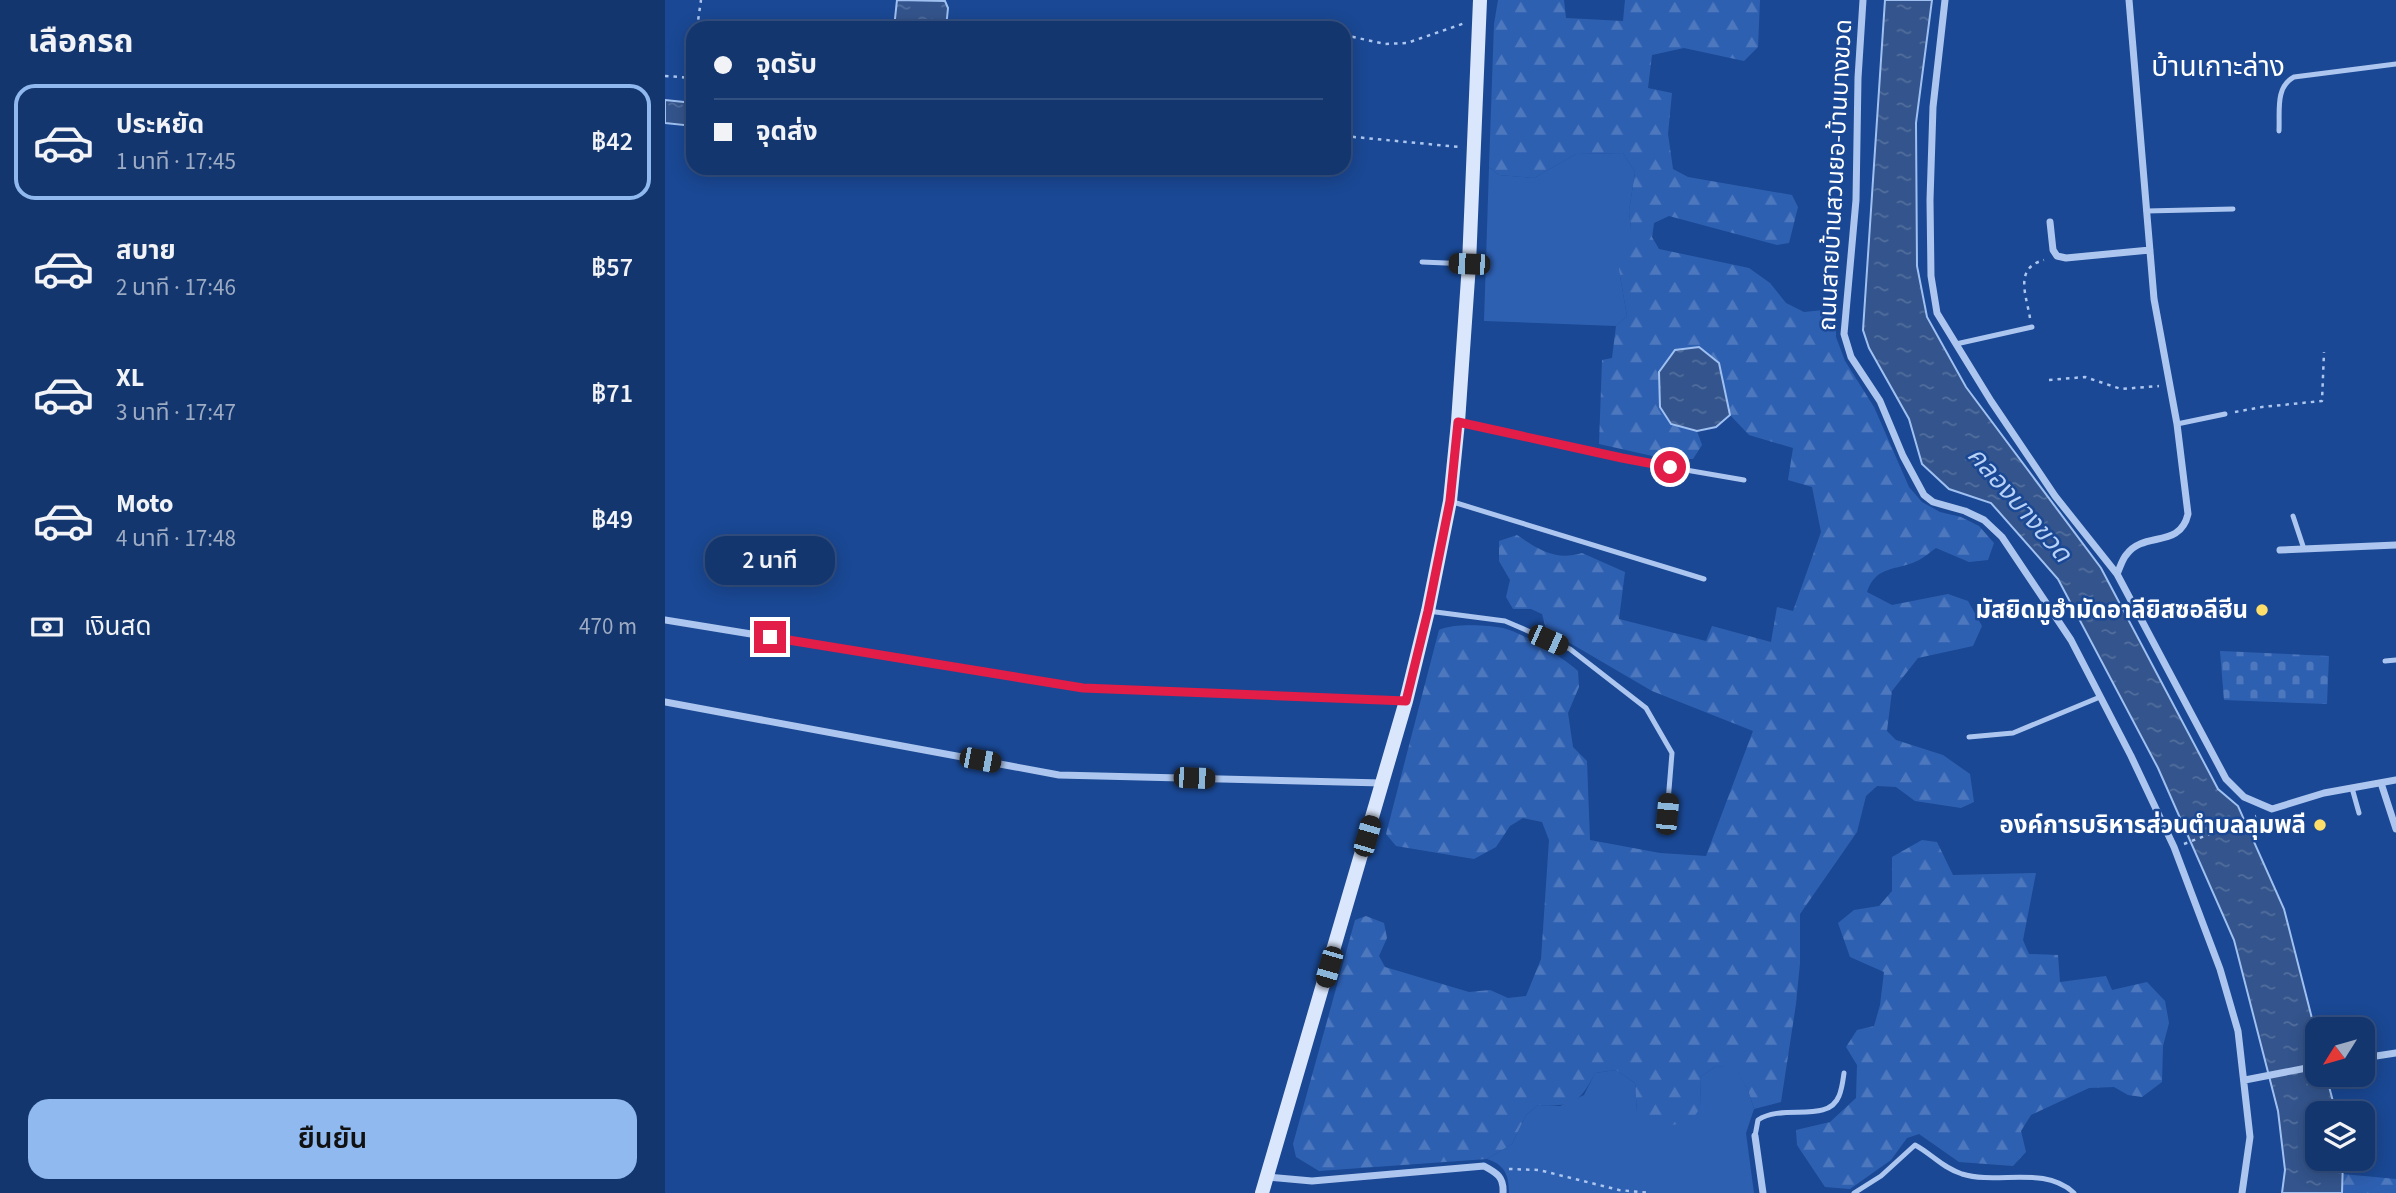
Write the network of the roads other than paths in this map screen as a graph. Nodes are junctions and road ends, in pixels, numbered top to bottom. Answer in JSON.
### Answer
{"nodes":[{"id":1,"x":1480,"y":0,"type":"edge"},
{"id":2,"x":1863,"y":0,"type":"edge"},
{"id":3,"x":1945,"y":0,"type":"edge"},
{"id":4,"x":2129,"y":0,"type":"edge"},
{"id":5,"x":2396,"y":64,"type":"edge"},
{"id":6,"x":2279,"y":131,"type":"dead end"},
{"id":7,"x":2233,"y":209,"type":"dead end"},
{"id":8,"x":2146,"y":211,"type":"junction"},
{"id":9,"x":2050,"y":222,"type":"dead end"},
{"id":10,"x":2150,"y":250,"type":"junction"},
{"id":11,"x":1422,"y":262,"type":"dead end"},
{"id":12,"x":1469,"y":264,"type":"junction"},
{"id":13,"x":2032,"y":327,"type":"road end"},
{"id":14,"x":1956,"y":344,"type":"junction"},
{"id":15,"x":2225,"y":414,"type":"road end"},
{"id":16,"x":1458,"y":422,"type":"junction"},
{"id":17,"x":2177,"y":424,"type":"junction"},
{"id":18,"x":1744,"y":480,"type":"dead end"},
{"id":19,"x":1450,"y":501,"type":"junction"},
{"id":20,"x":2293,"y":516,"type":"dead end"},
{"id":21,"x":2396,"y":545,"type":"edge"},
{"id":22,"x":2304,"y":549,"type":"junction"},
{"id":23,"x":2280,"y":550,"type":"dead end"},
{"id":24,"x":2117,"y":574,"type":"junction"},
{"id":25,"x":1705,"y":579,"type":"dead end"},
{"id":26,"x":1428,"y":611,"type":"junction"},
{"id":27,"x":665,"y":620,"type":"edge"},
{"id":28,"x":2396,"y":660,"type":"edge"},
{"id":29,"x":2385,"y":661,"type":"dead end"},
{"id":30,"x":2100,"y":697,"type":"junction"},
{"id":31,"x":1406,"y":701,"type":"junction"},
{"id":32,"x":665,"y":702,"type":"edge"},
{"id":33,"x":1969,"y":737,"type":"dead end"},
{"id":34,"x":2396,"y":780,"type":"edge"},
{"id":35,"x":1382,"y":783,"type":"junction"},
{"id":36,"x":2381,"y":783,"type":"junction"},
{"id":37,"x":2352,"y":788,"type":"junction"},
{"id":38,"x":2359,"y":813,"type":"dead end"},
{"id":39,"x":1667,"y":814,"type":"dead end"},
{"id":40,"x":2396,"y":829,"type":"edge"},
{"id":41,"x":2396,"y":1053,"type":"edge"},
{"id":42,"x":2375,"y":1056,"type":"edge"},
{"id":43,"x":2305,"y":1068,"type":"edge"},
{"id":44,"x":1844,"y":1073,"type":"dead end"},
{"id":45,"x":2245,"y":1080,"type":"junction"},
{"id":46,"x":1755,"y":1136,"type":"joint"},
{"id":47,"x":1267,"y":1177,"type":"junction"},
{"id":48,"x":1262,"y":1193,"type":"edge"},
{"id":49,"x":1503,"y":1193,"type":"edge"},
{"id":50,"x":1763,"y":1193,"type":"edge"},
{"id":51,"x":1854,"y":1193,"type":"edge"},
{"id":52,"x":2074,"y":1193,"type":"edge"},
{"id":53,"x":2242,"y":1193,"type":"edge"}],
"edges":[{"from":1,"to":12,"type":"main road"},
{"from":2,"to":30,"type":"street","name":"ถนนสายบ้านสวนยอ-บ้านบางขวด"},
{"from":3,"to":14,"type":"street"},
{"from":4,"to":8,"type":"street"},
{"from":5,"to":6,"type":"lane"},
{"from":7,"to":8,"type":"lane"},
{"from":8,"to":10,"type":"street"},
{"from":9,"to":10,"type":"street"},
{"from":10,"to":17,"type":"street"},
{"from":11,"to":12,"type":"lane"},
{"from":12,"to":16,"type":"main road"},
{"from":13,"to":14,"type":"lane"},
{"from":14,"to":24,"type":"street"},
{"from":15,"to":17,"type":"lane"},
{"from":16,"to":18,"type":"lane"},
{"from":16,"to":19,"type":"main road"},
{"from":17,"to":24,"type":"street"},
{"from":19,"to":25,"type":"lane"},
{"from":19,"to":26,"type":"main road"},
{"from":20,"to":22,"type":"lane"},
{"from":21,"to":22,"type":"street"},
{"from":22,"to":23,"type":"street"},
{"from":24,"to":37,"type":"street"},
{"from":26,"to":31,"type":"main road"},
{"from":26,"to":39,"type":"lane"},
{"from":27,"to":31,"type":"street"},
{"from":28,"to":29,"type":"lane"},
{"from":30,"to":33,"type":"lane"},
{"from":30,"to":45,"type":"street","name":"ถนนสายบ้านสวนยอ-บ้านบางขวด"},
{"from":31,"to":35,"type":"main road"},
{"from":32,"to":35,"type":"street"},
{"from":34,"to":36,"type":"street"},
{"from":35,"to":47,"type":"main road"},
{"from":36,"to":37,"type":"street"},
{"from":36,"to":40,"type":"street"},
{"from":37,"to":38,"type":"lane"},
{"from":41,"to":42,"type":"street"},
{"from":43,"to":45,"type":"street"},
{"from":44,"to":46,"type":"lane"},
{"from":45,"to":53,"type":"street","name":"ถนนสายบ้านสวนยอ-บ้านบางขวด"},
{"from":46,"to":50,"type":"street"},
{"from":47,"to":48,"type":"main road"},
{"from":47,"to":49,"type":"street"},
{"from":51,"to":52,"type":"lane"}]}
